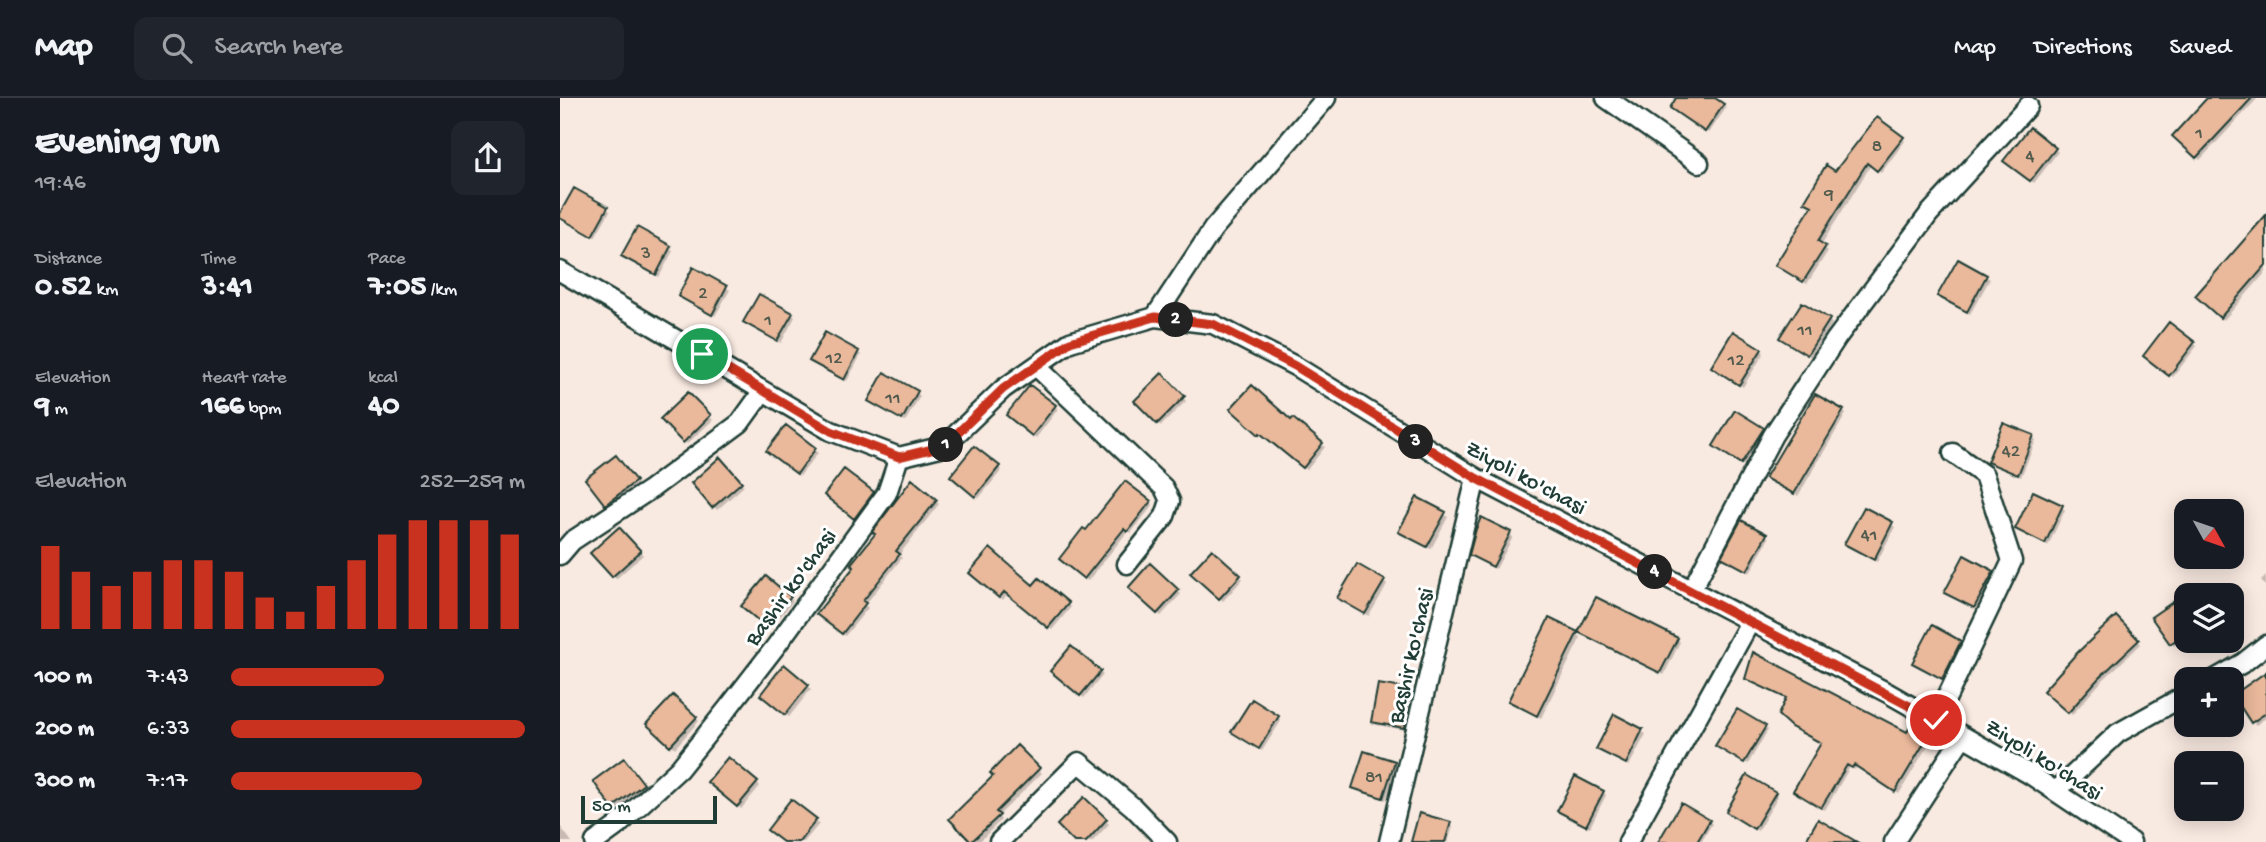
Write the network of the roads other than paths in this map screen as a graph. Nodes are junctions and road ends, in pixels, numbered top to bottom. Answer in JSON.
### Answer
{"nodes":[{"id":1,"x":1325,"y":98,"type":"edge"},
{"id":2,"x":1606,"y":98,"type":"edge"},
{"id":3,"x":2028,"y":106,"type":"dead end"},
{"id":4,"x":1699,"y":163,"type":"dead end"},
{"id":5,"x":560,"y":271,"type":"edge"},
{"id":6,"x":1155,"y":317,"type":"junction"},
{"id":7,"x":1036,"y":366,"type":"junction"},
{"id":8,"x":762,"y":391,"type":"junction"},
{"id":9,"x":1953,"y":453,"type":"dead end"},
{"id":10,"x":899,"y":457,"type":"junction"},
{"id":11,"x":1476,"y":478,"type":"junction"},
{"id":12,"x":560,"y":555,"type":"edge"},
{"id":13,"x":1127,"y":564,"type":"dead end"},
{"id":14,"x":1691,"y":591,"type":"junction"},
{"id":15,"x":1750,"y":622,"type":"junction"},
{"id":16,"x":2266,"y":645,"type":"edge"},
{"id":17,"x":2236,"y":667,"type":"edge"},
{"id":18,"x":2174,"y":702,"type":"edge"},
{"id":19,"x":1936,"y":720,"type":"junction"},
{"id":20,"x":1963,"y":736,"type":"junction"},
{"id":21,"x":2056,"y":791,"type":"junction"},
{"id":22,"x":595,"y":842,"type":"edge"},
{"id":23,"x":999,"y":842,"type":"edge"},
{"id":24,"x":1167,"y":842,"type":"edge"},
{"id":25,"x":1389,"y":842,"type":"edge"},
{"id":26,"x":1628,"y":842,"type":"edge"},
{"id":27,"x":1894,"y":842,"type":"edge"},
{"id":28,"x":2132,"y":842,"type":"edge"}],
"edges":[{"from":1,"to":6,"type":"street"},
{"from":2,"to":4,"type":"street"},
{"from":3,"to":14,"type":"street"},
{"from":5,"to":8,"type":"street"},
{"from":6,"to":7,"type":"street","name":"Ziyoli ko'chasi"},
{"from":6,"to":11,"type":"street","name":"Ziyoli ko'chasi"},
{"from":7,"to":10,"type":"street","name":"Ziyoli ko'chasi"},
{"from":7,"to":13,"type":"street"},
{"from":8,"to":10,"type":"street"},
{"from":8,"to":12,"type":"street"},
{"from":9,"to":19,"type":"street"},
{"from":10,"to":22,"type":"street","name":"Bashir ko'chasi"},
{"from":11,"to":14,"type":"street","name":"Ziyoli ko'chasi"},
{"from":11,"to":25,"type":"street","name":"Bashir ko'chasi"},
{"from":14,"to":15,"type":"street","name":"Ziyoli ko'chasi"},
{"from":15,"to":19,"type":"street","name":"Ziyoli ko'chasi"},
{"from":15,"to":26,"type":"street"},
{"from":16,"to":17,"type":"street"},
{"from":18,"to":21,"type":"street"},
{"from":19,"to":20,"type":"street","name":"Ziyoli ko'chasi"},
{"from":20,"to":21,"type":"street","name":"Ziyoli ko'chasi"},
{"from":20,"to":27,"type":"street"},
{"from":21,"to":28,"type":"street","name":"Ziyoli ko'chasi"},
{"from":23,"to":24,"type":"street"}]}
